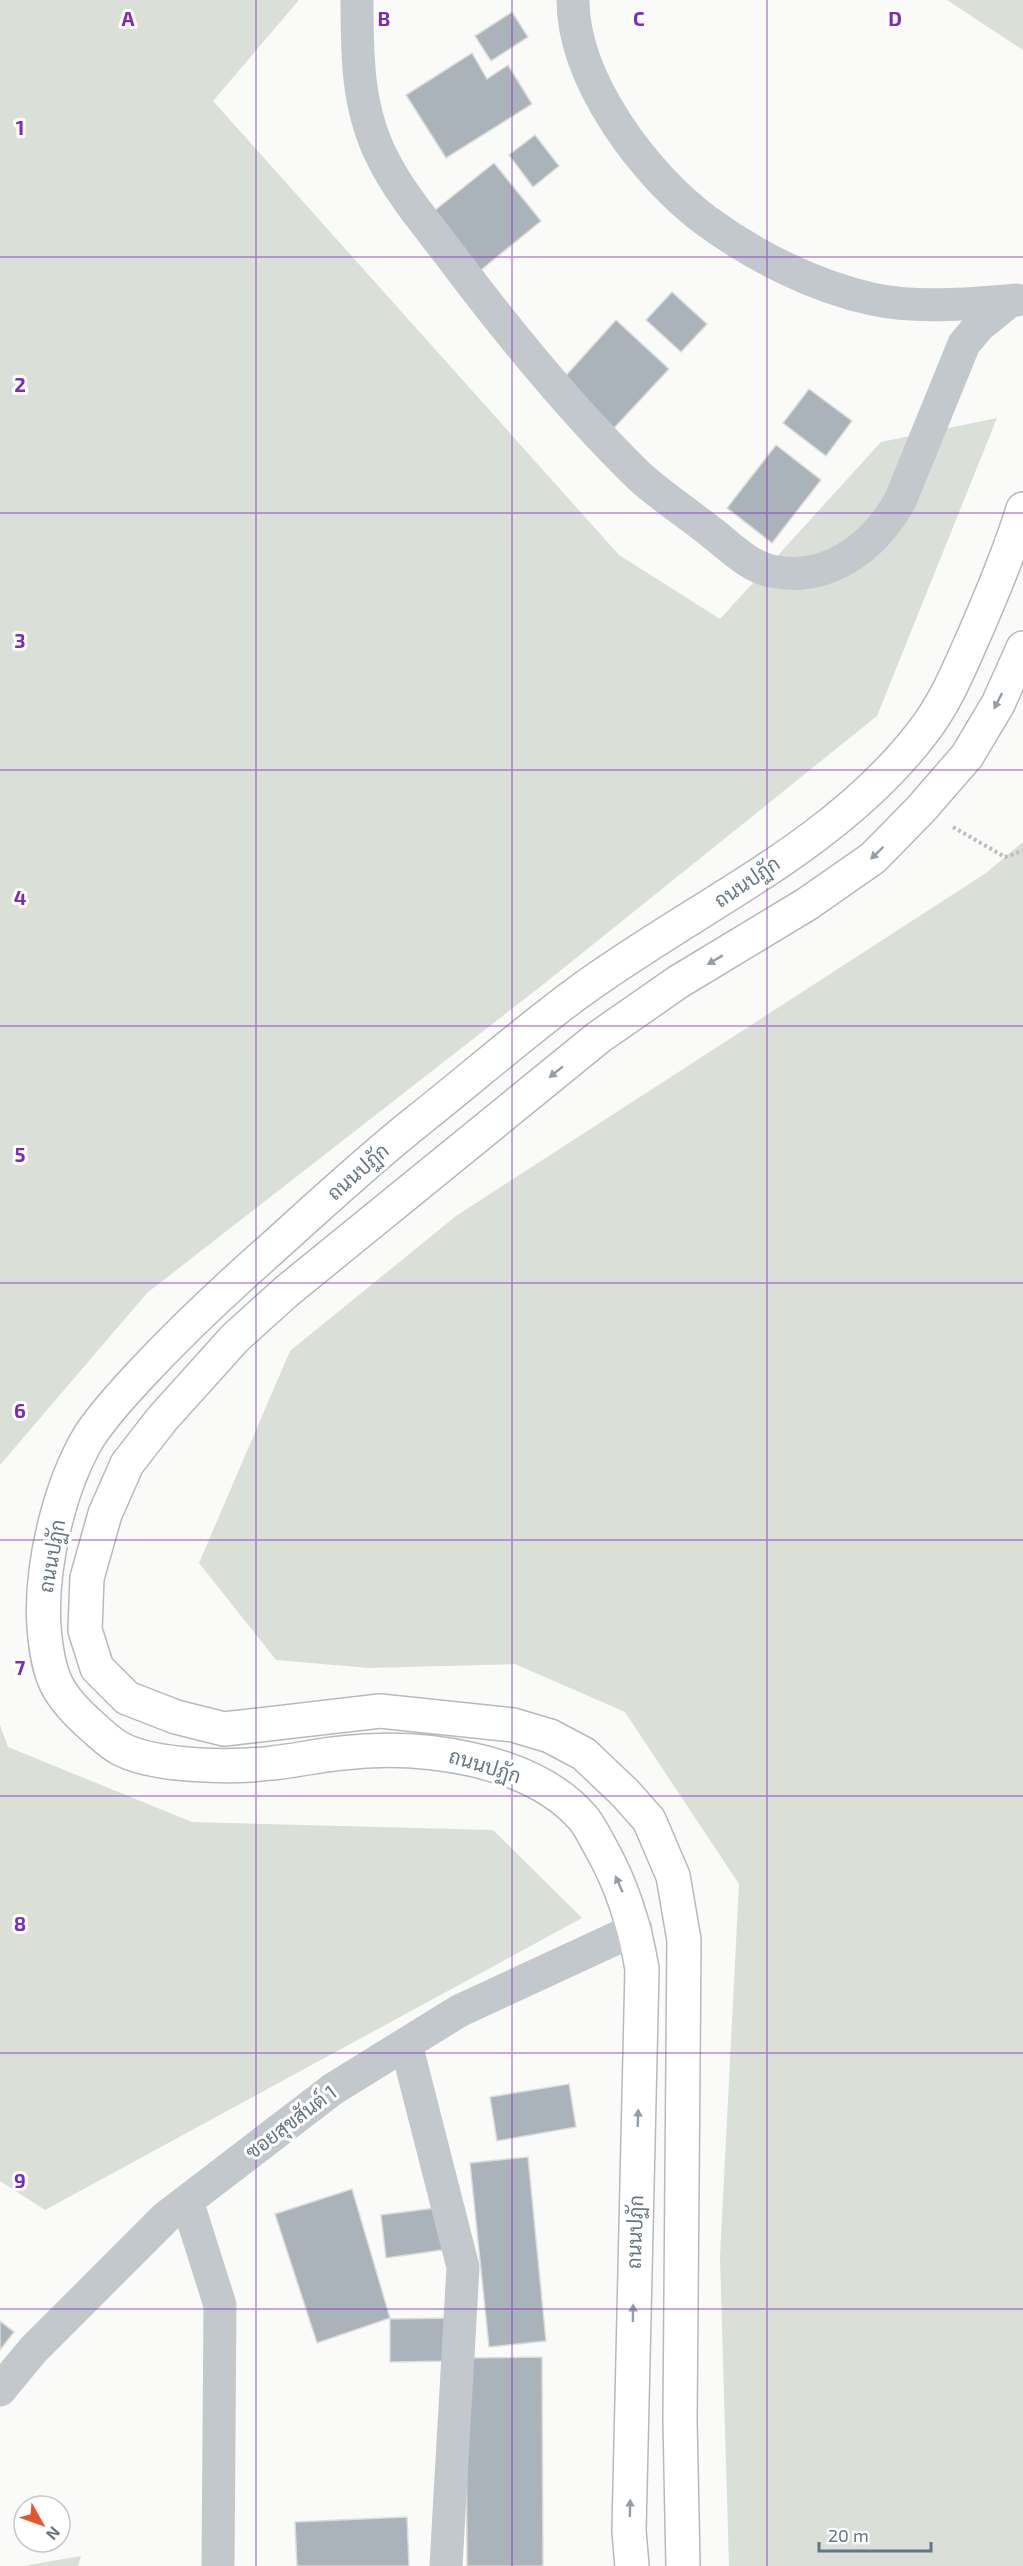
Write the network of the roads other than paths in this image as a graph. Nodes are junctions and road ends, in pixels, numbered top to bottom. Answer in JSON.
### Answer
{"nodes":[{"id":1,"x":357,"y":0,"type":"edge"},
{"id":2,"x":573,"y":0,"type":"edge"},
{"id":3,"x":1016,"y":300,"type":"edge"},
{"id":4,"x":1023,"y":508,"type":"edge"},
{"id":5,"x":1023,"y":648,"type":"edge"},
{"id":6,"x":636,"y":1929,"type":"junction"},
{"id":7,"x":406,"y":2044,"type":"junction"},
{"id":8,"x":186,"y":2201,"type":"junction"},
{"id":9,"x":0,"y":2390,"type":"edge"},
{"id":10,"x":218,"y":2566,"type":"edge"},
{"id":11,"x":446,"y":2566,"type":"edge"},
{"id":12,"x":632,"y":2566,"type":"edge"},
{"id":13,"x":683,"y":2566,"type":"edge"}],
"edges":[{"from":1,"to":3,"type":"street"},
{"from":2,"to":3,"type":"street"},
{"from":6,"to":4,"type":"main road","name":"ถนนปฏัก","one_way":true},
{"from":5,"to":13,"type":"main road","name":"ถนนปฏัก","one_way":true},
{"from":6,"to":7,"type":"street","name":"ซอยสุขสันต์ 1"},
{"from":12,"to":6,"type":"main road","name":"ถนนปฏัก","one_way":true},
{"from":7,"to":8,"type":"street","name":"ซอยสุขสันต์ 1"},
{"from":7,"to":11,"type":"street"},
{"from":8,"to":9,"type":"street","name":"ซอยสุขสันต์ 1"},
{"from":8,"to":10,"type":"street"}]}
